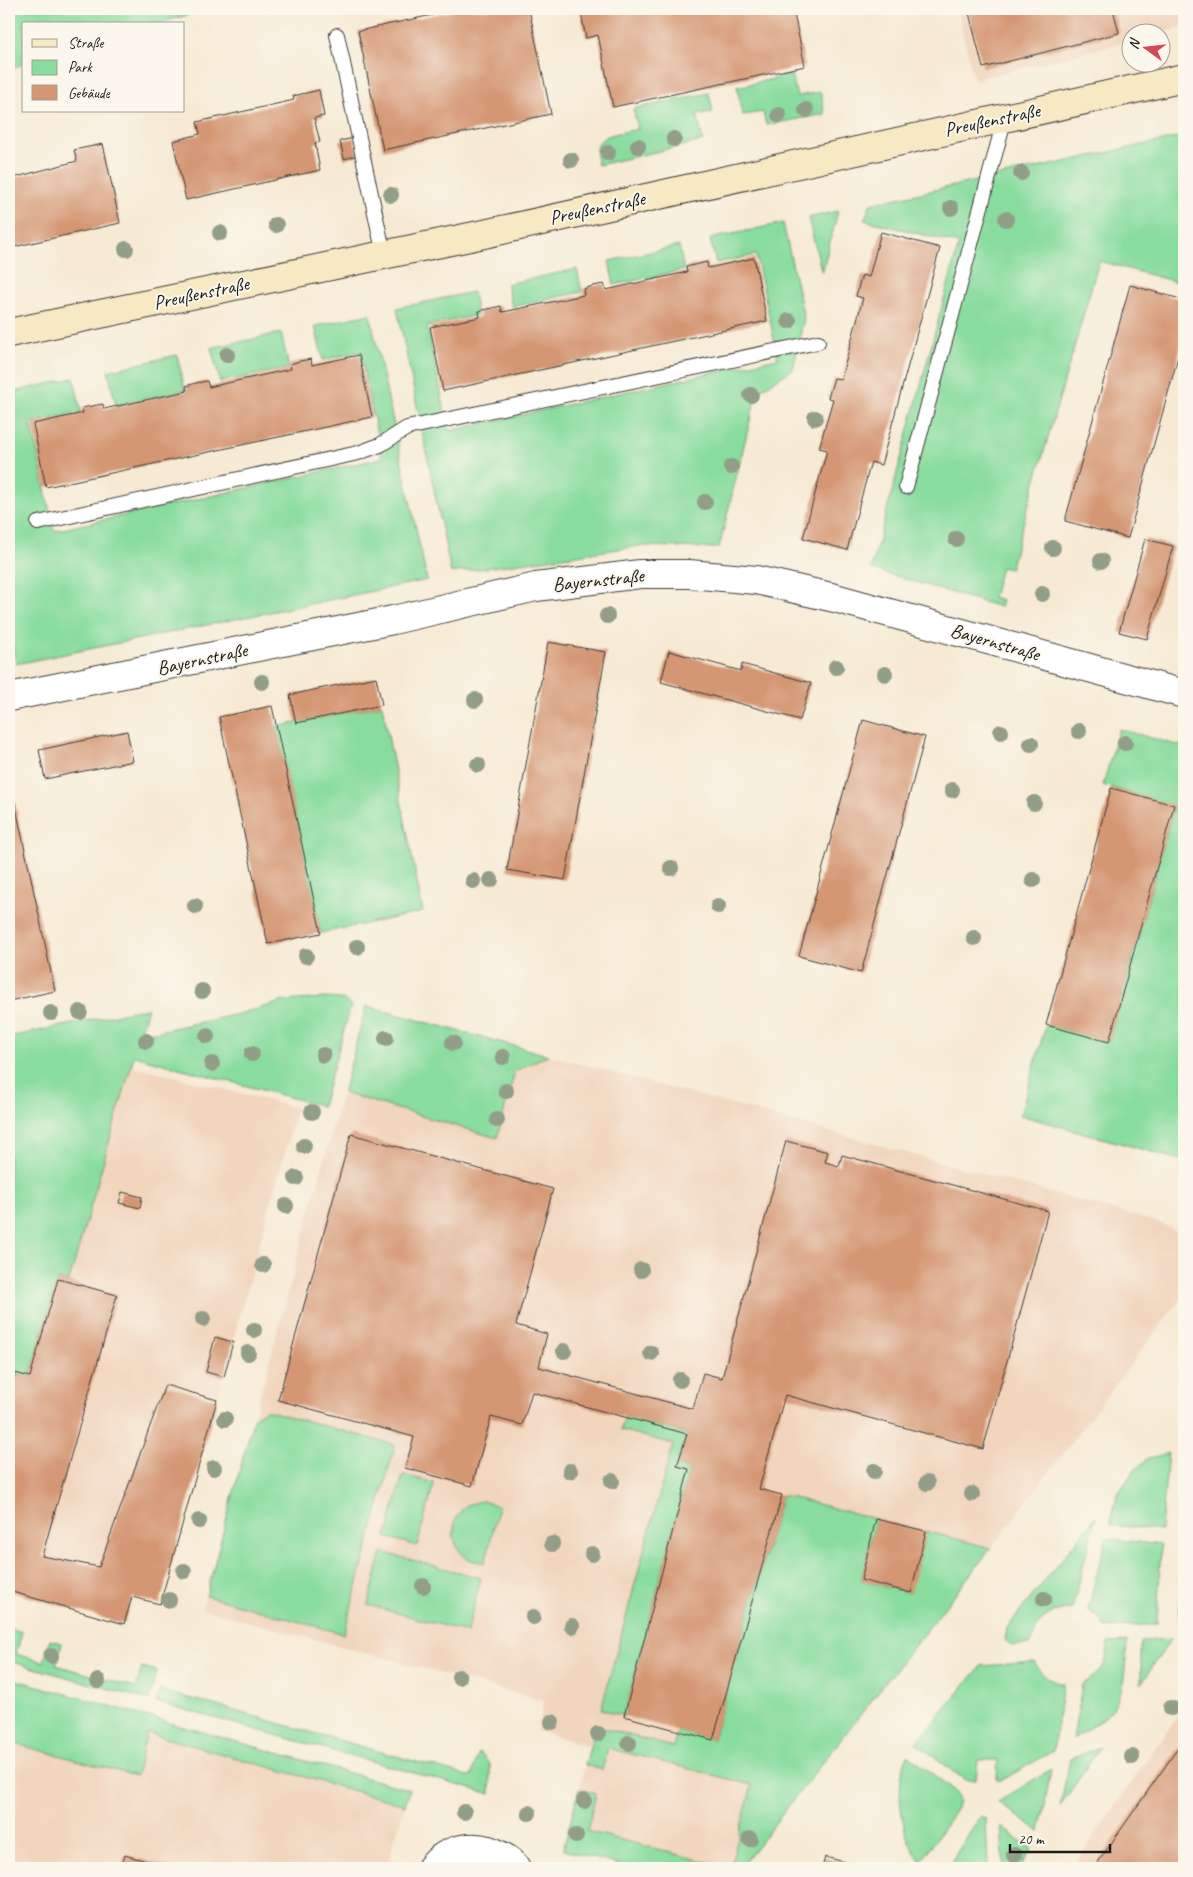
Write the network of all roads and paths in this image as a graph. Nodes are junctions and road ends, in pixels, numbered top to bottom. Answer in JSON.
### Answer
{"nodes":[{"id":1,"x":337,"y":35,"type":"dead end"},
{"id":2,"x":1184,"y":78,"type":"edge"},
{"id":3,"x":1005,"y":117,"type":"junction"},
{"id":4,"x":384,"y":255,"type":"junction"},
{"id":5,"x":9,"y":333,"type":"edge"},
{"id":6,"x":818,"y":342,"type":"dead end"},
{"id":7,"x":906,"y":487,"type":"dead end"},
{"id":8,"x":38,"y":523,"type":"dead end"},
{"id":9,"x":1184,"y":694,"type":"edge"},
{"id":10,"x":9,"y":697,"type":"edge"},
{"id":11,"x":431,"y":1868,"type":"edge"},
{"id":12,"x":516,"y":1868,"type":"edge"}],
"edges":[{"from":1,"to":4,"type":"lane"},
{"from":2,"to":3,"type":"street","name":"Preußenstraße"},
{"from":3,"to":4,"type":"street","name":"Preußenstraße"},
{"from":3,"to":7,"type":"lane"},
{"from":4,"to":5,"type":"street","name":"Preußenstraße"},
{"from":6,"to":8,"type":"lane"},
{"from":9,"to":10,"type":"street","name":"Bayernstraße"},
{"from":11,"to":12,"type":"street"}]}
